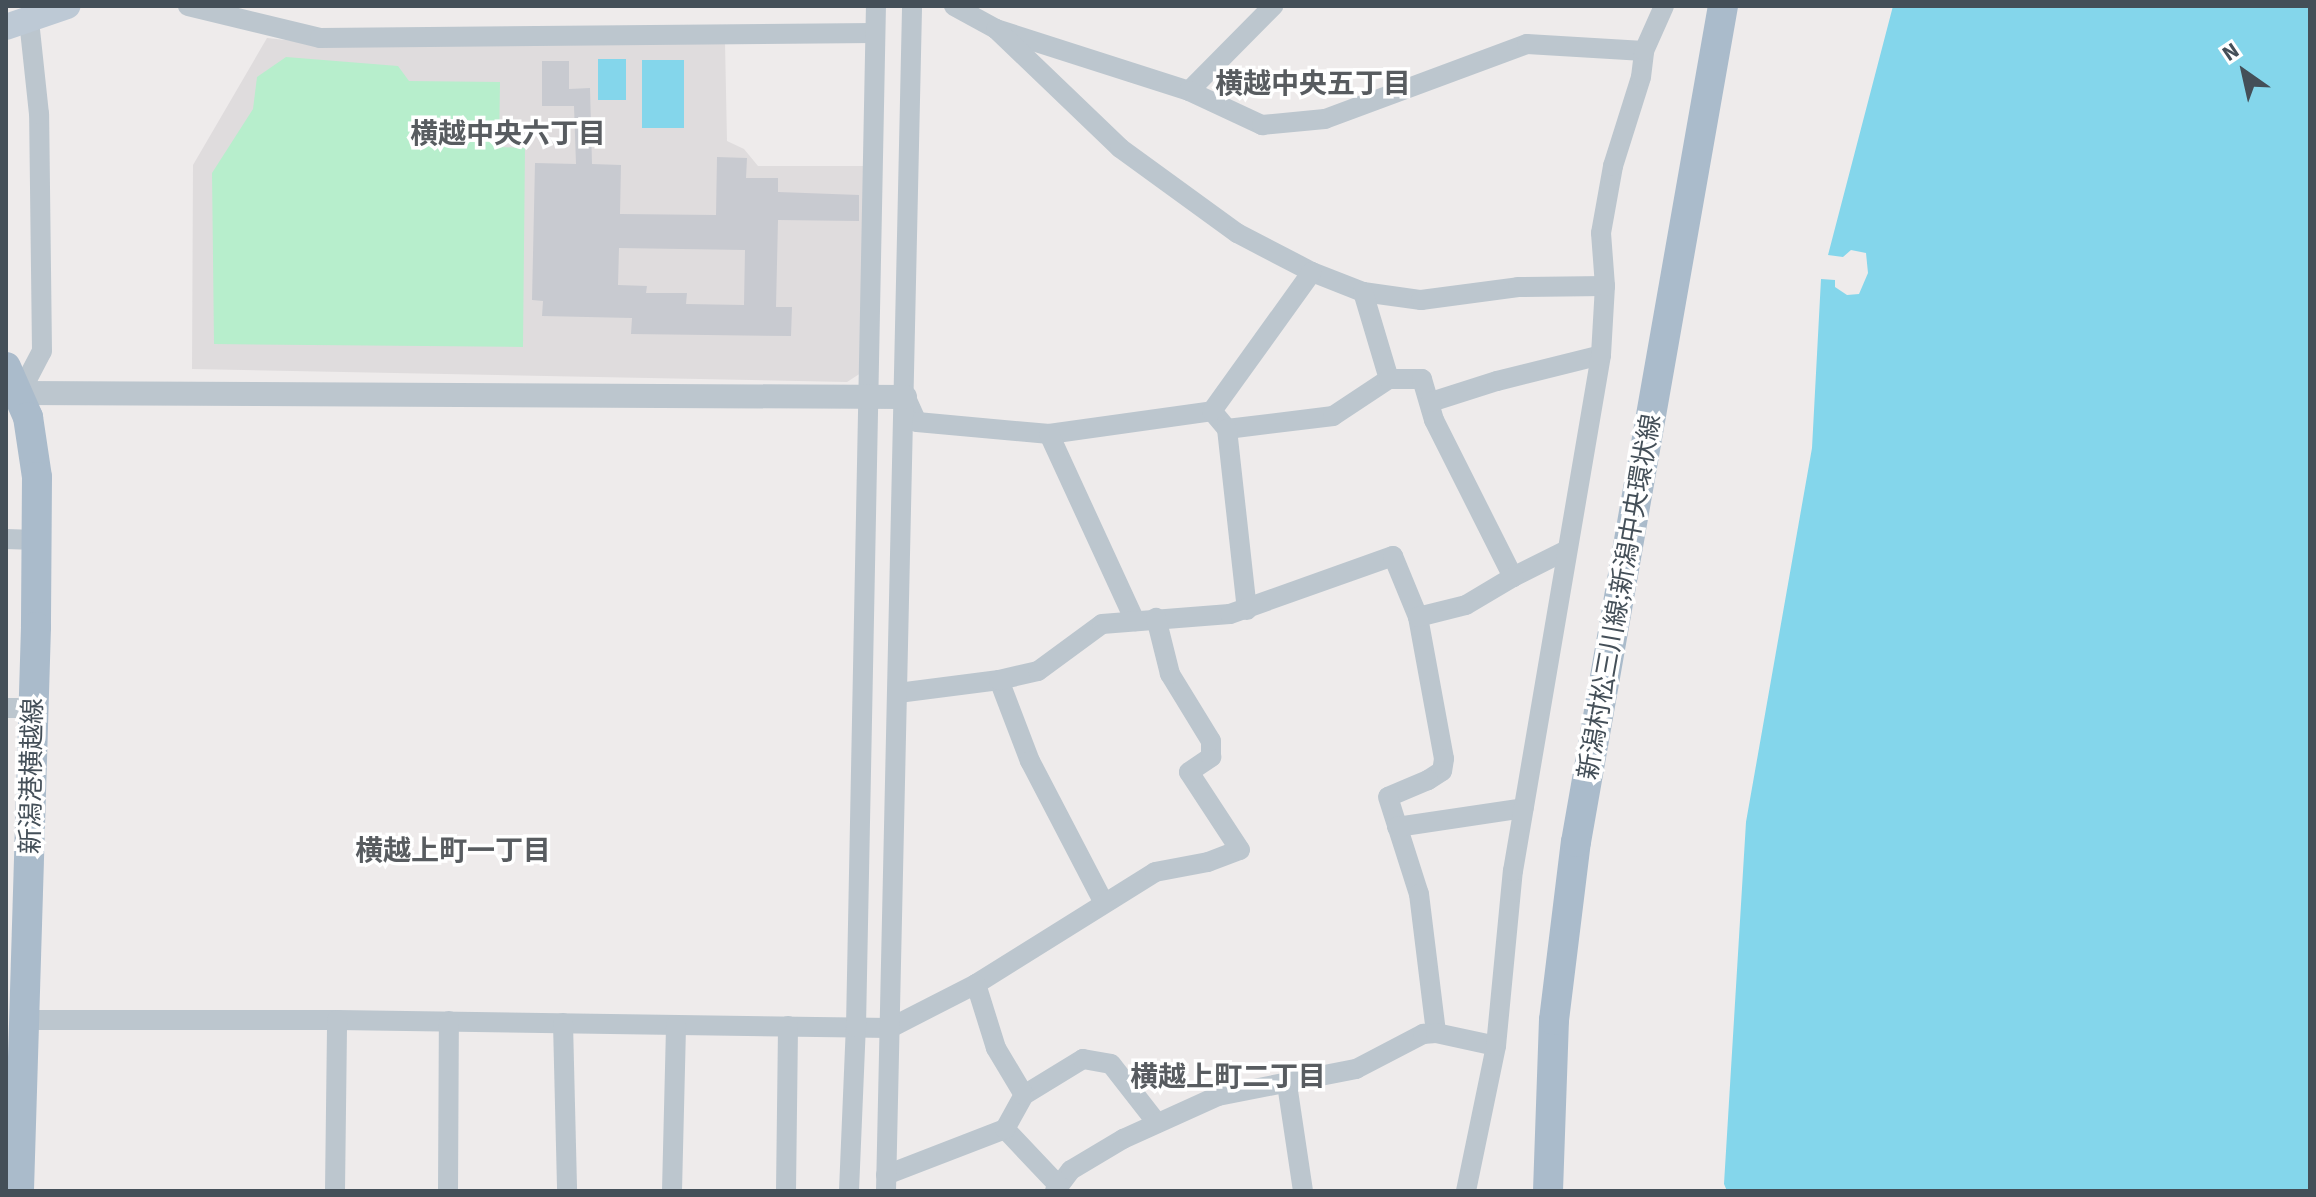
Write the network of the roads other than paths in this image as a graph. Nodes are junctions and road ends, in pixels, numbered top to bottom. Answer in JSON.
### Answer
{"nodes":[{"id":1,"x":67,"y":6,"type":"edge"},
{"id":2,"x":188,"y":6,"type":"edge"},
{"id":3,"x":876,"y":6,"type":"edge"},
{"id":4,"x":912,"y":6,"type":"edge"},
{"id":5,"x":954,"y":6,"type":"edge"},
{"id":6,"x":1273,"y":6,"type":"edge"},
{"id":7,"x":1664,"y":6,"type":"edge"},
{"id":8,"x":1723,"y":6,"type":"edge"},
{"id":9,"x":18,"y":24,"type":"edge"},
{"id":10,"x":996,"y":29,"type":"junction"},
{"id":11,"x":874,"y":33,"type":"junction"},
{"id":12,"x":1644,"y":51,"type":"junction"},
{"id":13,"x":1189,"y":91,"type":"junction"},
{"id":14,"x":1312,"y":272,"type":"junction"},
{"id":15,"x":1605,"y":286,"type":"junction"},
{"id":16,"x":1363,"y":292,"type":"junction"},
{"id":17,"x":1601,"y":355,"type":"junction"},
{"id":18,"x":1389,"y":379,"type":"junction"},
{"id":19,"x":13,"y":380,"type":"edge"},
{"id":20,"x":870,"y":395,"type":"junction"},
{"id":21,"x":905,"y":397,"type":"junction"},
{"id":22,"x":1431,"y":402,"type":"junction"},
{"id":23,"x":1212,"y":411,"type":"junction"},
{"id":24,"x":1227,"y":429,"type":"junction"},
{"id":25,"x":1049,"y":434,"type":"junction"},
{"id":26,"x":6,"y":539,"type":"edge"},
{"id":27,"x":36,"y":540,"type":"junction"},
{"id":28,"x":1567,"y":550,"type":"junction"},
{"id":29,"x":1513,"y":577,"type":"junction"},
{"id":30,"x":1247,"y":610,"type":"junction"},
{"id":31,"x":1418,"y":617,"type":"junction"},
{"id":32,"x":1156,"y":618,"type":"junction"},
{"id":33,"x":1135,"y":621,"type":"junction"},
{"id":34,"x":999,"y":680,"type":"junction"},
{"id":35,"x":898,"y":693,"type":"junction"},
{"id":36,"x":20,"y":708,"type":"edge"},
{"id":37,"x":1524,"y":808,"type":"junction"},
{"id":38,"x":1397,"y":827,"type":"junction"},
{"id":39,"x":1104,"y":903,"type":"junction"},
{"id":40,"x":976,"y":984,"type":"junction"},
{"id":41,"x":26,"y":1020,"type":"junction"},
{"id":42,"x":337,"y":1020,"type":"junction"},
{"id":43,"x":449,"y":1021,"type":"junction"},
{"id":44,"x":563,"y":1023,"type":"junction"},
{"id":45,"x":676,"y":1025,"type":"junction"},
{"id":46,"x":788,"y":1026,"type":"junction"},
{"id":47,"x":856,"y":1027,"type":"junction"},
{"id":48,"x":890,"y":1028,"type":"junction"},
{"id":49,"x":1436,"y":1033,"type":"junction"},
{"id":50,"x":1496,"y":1046,"type":"junction"},
{"id":51,"x":1287,"y":1084,"type":"junction"},
{"id":52,"x":1024,"y":1095,"type":"junction"},
{"id":53,"x":1157,"y":1123,"type":"junction"},
{"id":54,"x":1005,"y":1129,"type":"junction"},
{"id":55,"x":886,"y":1183,"type":"edge"},
{"id":56,"x":1056,"y":1188,"type":"edge"},
{"id":57,"x":19,"y":1191,"type":"edge"},
{"id":58,"x":335,"y":1191,"type":"edge"},
{"id":59,"x":448,"y":1191,"type":"edge"},
{"id":60,"x":567,"y":1191,"type":"edge"},
{"id":61,"x":672,"y":1191,"type":"edge"},
{"id":62,"x":786,"y":1191,"type":"edge"},
{"id":63,"x":849,"y":1191,"type":"edge"},
{"id":64,"x":1303,"y":1191,"type":"edge"},
{"id":65,"x":1466,"y":1191,"type":"edge"},
{"id":66,"x":1548,"y":1191,"type":"edge"}],
"edges":[{"from":1,"to":9,"type":"main road"},
{"from":2,"to":11,"type":"street"},
{"from":3,"to":11,"type":"street"},
{"from":4,"to":21,"type":"street"},
{"from":5,"to":10,"type":"street"},
{"from":6,"to":13,"type":"street"},
{"from":7,"to":12,"type":"street"},
{"from":8,"to":66,"type":"main road","name":"新潟村松三川線;新潟中央環状線"},
{"from":9,"to":19,"type":"street"},
{"from":10,"to":13,"type":"street"},
{"from":10,"to":14,"type":"street"},
{"from":11,"to":20,"type":"street"},
{"from":12,"to":13,"type":"street"},
{"from":12,"to":15,"type":"street"},
{"from":14,"to":16,"type":"street"},
{"from":14,"to":23,"type":"street"},
{"from":15,"to":16,"type":"street"},
{"from":15,"to":17,"type":"street"},
{"from":16,"to":18,"type":"street"},
{"from":17,"to":22,"type":"street"},
{"from":17,"to":28,"type":"street"},
{"from":18,"to":22,"type":"street"},
{"from":18,"to":24,"type":"street"},
{"from":19,"to":20,"type":"street"},
{"from":19,"to":27,"type":"main road","name":"新潟港横越線"},
{"from":20,"to":21,"type":"street"},
{"from":20,"to":47,"type":"street"},
{"from":21,"to":25,"type":"street"},
{"from":21,"to":35,"type":"street"},
{"from":22,"to":29,"type":"street"},
{"from":23,"to":24,"type":"street"},
{"from":23,"to":25,"type":"street"},
{"from":24,"to":30,"type":"street"},
{"from":25,"to":33,"type":"street"},
{"from":26,"to":27,"type":"street"},
{"from":27,"to":36,"type":"main road","name":"新潟港横越線"},
{"from":28,"to":29,"type":"street"},
{"from":28,"to":37,"type":"street"},
{"from":29,"to":31,"type":"street"},
{"from":30,"to":31,"type":"street"},
{"from":30,"to":32,"type":"street"},
{"from":31,"to":38,"type":"street"},
{"from":32,"to":33,"type":"street"},
{"from":32,"to":39,"type":"street"},
{"from":33,"to":34,"type":"street"},
{"from":34,"to":35,"type":"street"},
{"from":34,"to":39,"type":"street"},
{"from":35,"to":48,"type":"street"},
{"from":36,"to":41,"type":"main road","name":"新潟港横越線"},
{"from":37,"to":38,"type":"street"},
{"from":37,"to":50,"type":"street"},
{"from":38,"to":49,"type":"street"},
{"from":39,"to":40,"type":"street"},
{"from":40,"to":48,"type":"street"},
{"from":40,"to":52,"type":"street"},
{"from":41,"to":42,"type":"street"},
{"from":41,"to":57,"type":"main road","name":"新潟港横越線"},
{"from":42,"to":43,"type":"street"},
{"from":42,"to":58,"type":"street"},
{"from":43,"to":44,"type":"street"},
{"from":43,"to":59,"type":"street"},
{"from":44,"to":45,"type":"street"},
{"from":44,"to":60,"type":"street"},
{"from":45,"to":46,"type":"street"},
{"from":45,"to":61,"type":"street"},
{"from":46,"to":47,"type":"street"},
{"from":46,"to":62,"type":"street"},
{"from":47,"to":48,"type":"street"},
{"from":47,"to":63,"type":"street"},
{"from":48,"to":55,"type":"street"},
{"from":49,"to":50,"type":"street"},
{"from":49,"to":51,"type":"street"},
{"from":50,"to":65,"type":"street"},
{"from":51,"to":53,"type":"street"},
{"from":51,"to":64,"type":"street"},
{"from":52,"to":53,"type":"street"},
{"from":52,"to":54,"type":"street"},
{"from":53,"to":56,"type":"street"},
{"from":54,"to":55,"type":"street"},
{"from":54,"to":56,"type":"street"}]}
